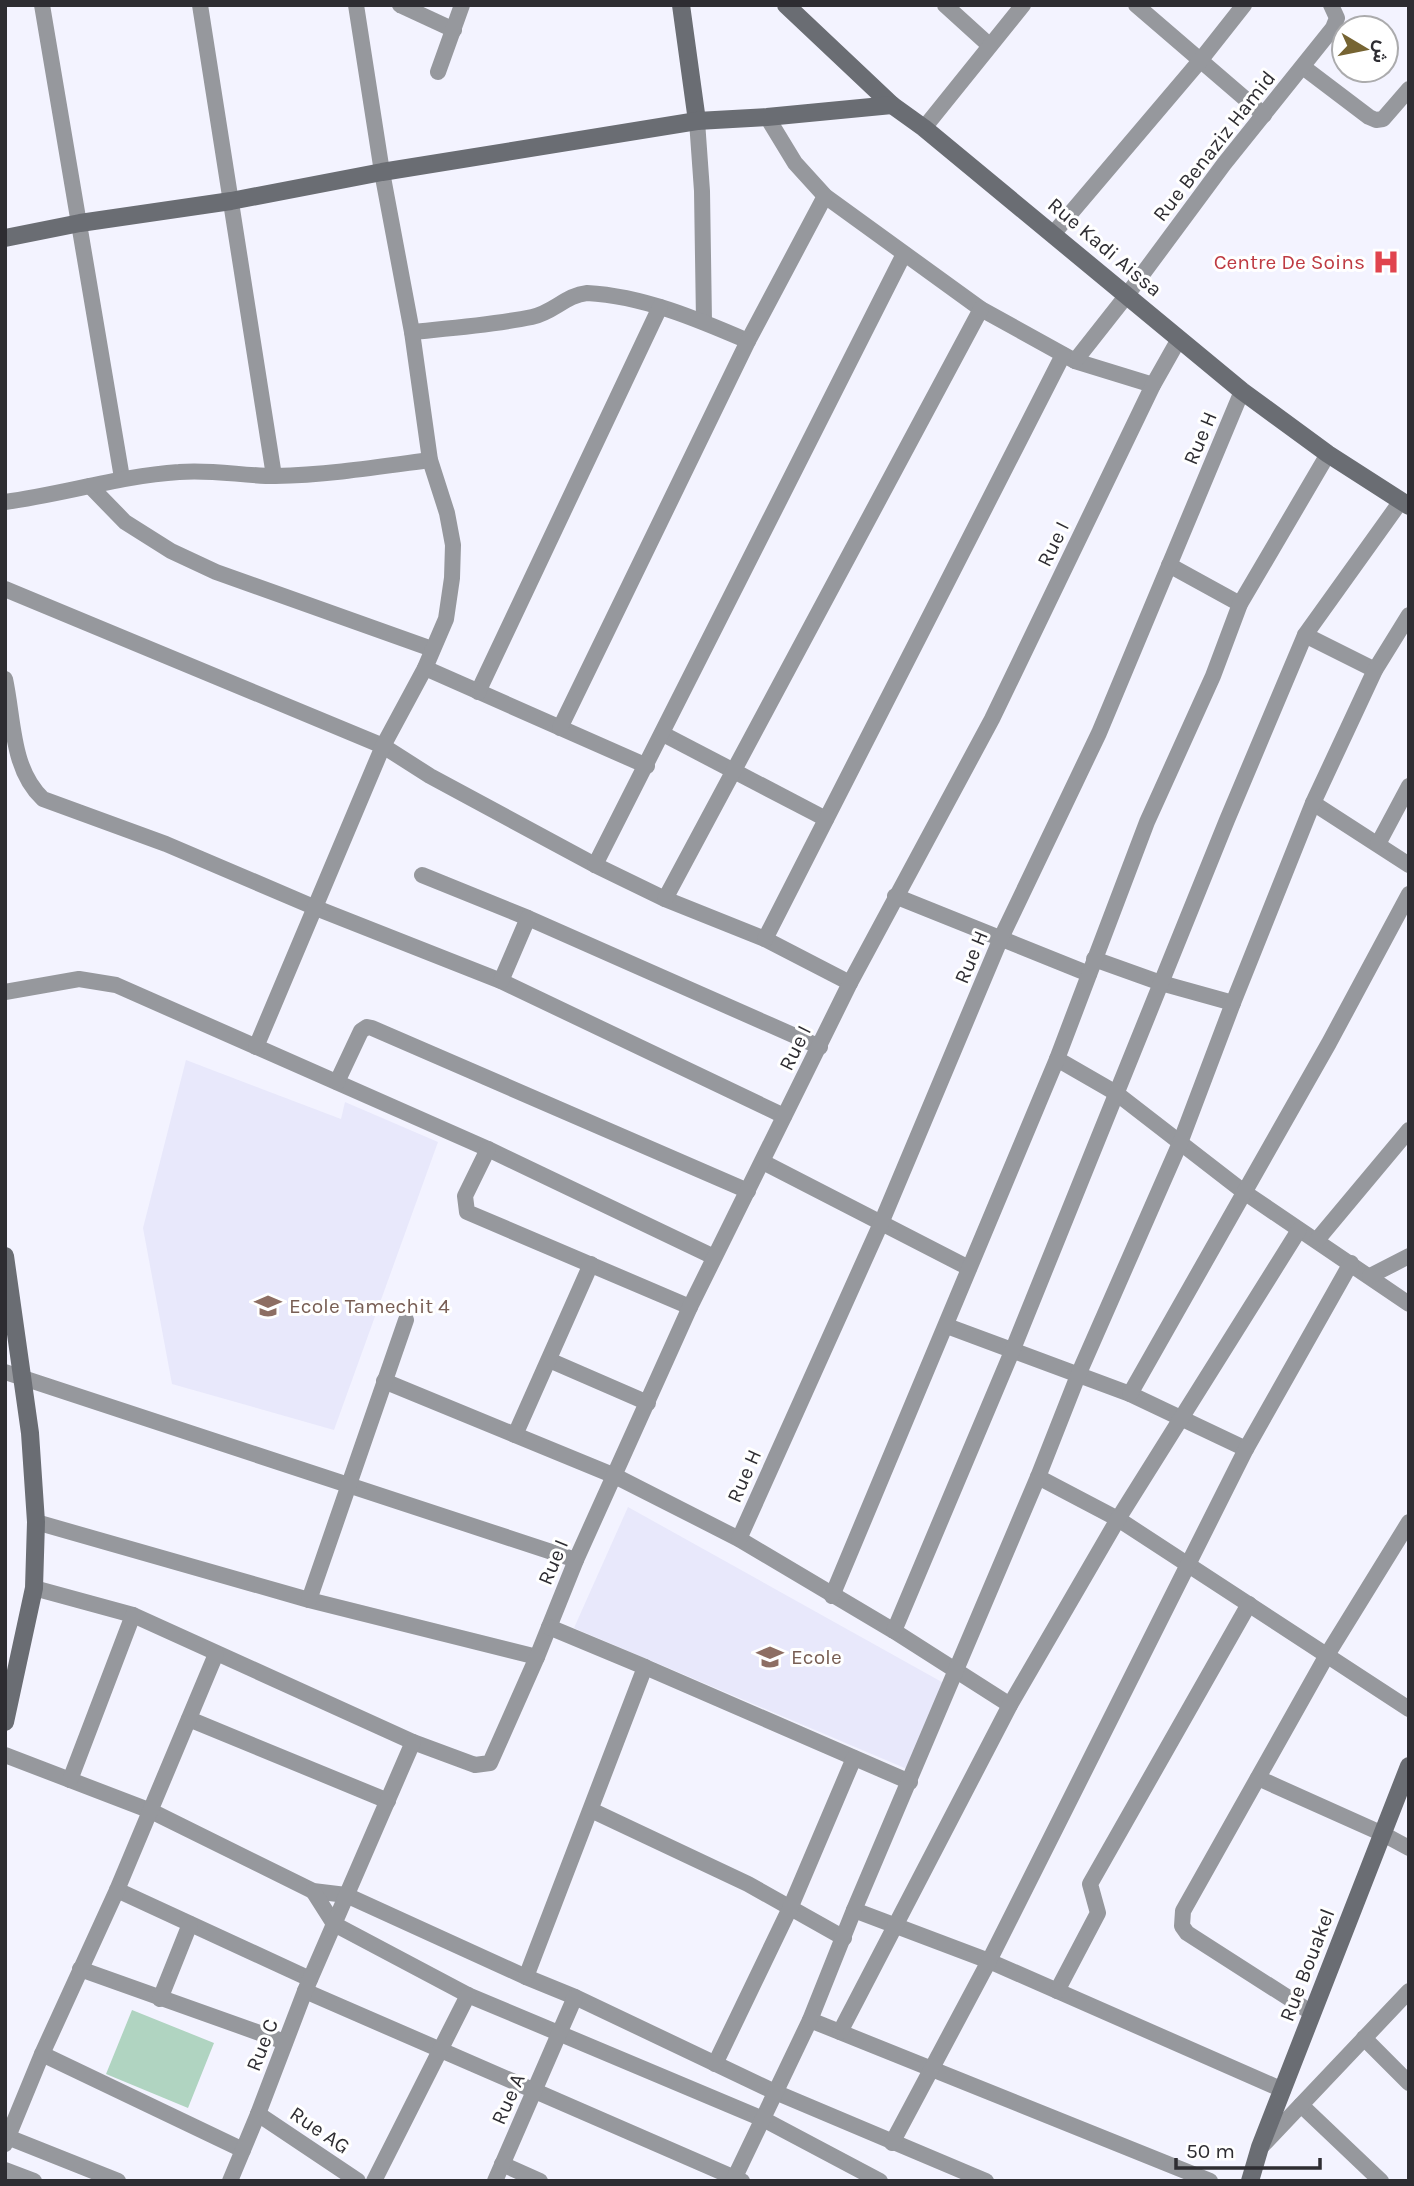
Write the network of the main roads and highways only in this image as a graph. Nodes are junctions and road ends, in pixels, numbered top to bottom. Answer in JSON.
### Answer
{"nodes":[{"id":1,"x":681,"y":5,"type":"edge"},
{"id":2,"x":786,"y":5,"type":"edge"},
{"id":3,"x":892,"y":105,"type":"junction"},
{"id":4,"x":697,"y":121,"type":"junction"},
{"id":5,"x":5,"y":238,"type":"edge"},
{"id":6,"x":1405,"y":503,"type":"edge"},
{"id":7,"x":5,"y":1256,"type":"edge"},
{"id":8,"x":5,"y":1722,"type":"edge"},
{"id":9,"x":1409,"y":1766,"type":"edge"},
{"id":10,"x":1250,"y":2181,"type":"edge"}],
"edges":[{"from":1,"to":4,"type":"main road"},
{"from":2,"to":3,"type":"main road","name":"Rue Kadi Aissa"},
{"from":3,"to":4,"type":"main road"},
{"from":3,"to":6,"type":"main road","name":"Rue Kadi Aissa"},
{"from":4,"to":5,"type":"main road"},
{"from":7,"to":8,"type":"main road"},
{"from":9,"to":10,"type":"main road","name":"Rue Bouakel"}]}
